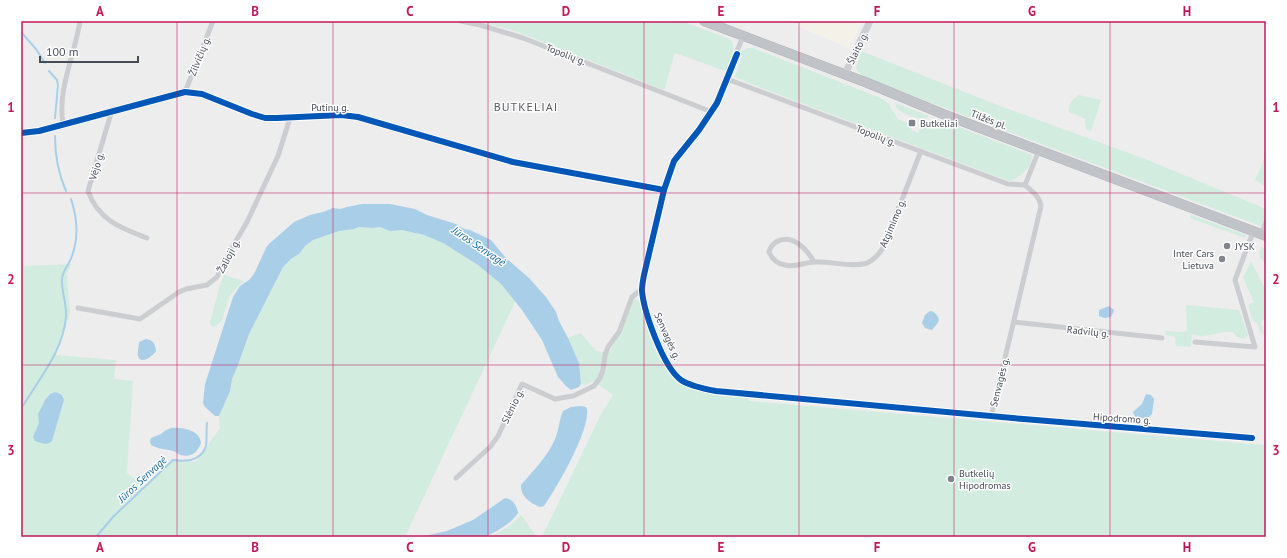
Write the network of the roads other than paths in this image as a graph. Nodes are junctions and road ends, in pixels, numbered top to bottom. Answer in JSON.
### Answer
{"nodes":[{"id":1,"x":80,"y":21,"type":"edge"},
{"id":2,"x":213,"y":21,"type":"edge"},
{"id":3,"x":461,"y":21,"type":"edge"},
{"id":4,"x":704,"y":21,"type":"edge"},
{"id":5,"x":870,"y":21,"type":"edge"},
{"id":6,"x":744,"y":36,"type":"junction"},
{"id":7,"x":845,"y":74,"type":"junction"},
{"id":8,"x":727,"y":79,"type":"junction"},
{"id":9,"x":185,"y":92,"type":"junction"},
{"id":10,"x":112,"y":110,"type":"junction"},
{"id":11,"x":712,"y":112,"type":"junction"},
{"id":12,"x":290,"y":118,"type":"junction"},
{"id":13,"x":64,"y":124,"type":"junction"},
{"id":14,"x":21,"y":133,"type":"edge"},
{"id":15,"x":1039,"y":150,"type":"junction"},
{"id":16,"x":920,"y":151,"type":"junction"},
{"id":17,"x":1025,"y":185,"type":"junction"},
{"id":18,"x":664,"y":190,"type":"junction"},
{"id":19,"x":1266,"y":222,"type":"edge"},
{"id":20,"x":1260,"y":234,"type":"edge"},
{"id":21,"x":147,"y":238,"type":"dead end"},
{"id":22,"x":814,"y":262,"type":"junction"},
{"id":23,"x":642,"y":289,"type":"junction"},
{"id":24,"x":78,"y":308,"type":"dead end"},
{"id":25,"x":1014,"y":322,"type":"junction"},
{"id":26,"x":1162,"y":338,"type":"dead end"},
{"id":27,"x":1195,"y":342,"type":"dead end"},
{"id":28,"x":991,"y":417,"type":"junction"},
{"id":29,"x":1252,"y":438,"type":"dead end"},
{"id":30,"x":456,"y":478,"type":"dead end"}],
"edges":[{"from":1,"to":13,"type":"street"},
{"from":2,"to":9,"type":"street","name":"Žilvičių g."},
{"from":3,"to":11,"type":"street","name":"Topolių g."},
{"from":4,"to":6,"type":"highway","name":"Tilžės pl."},
{"from":5,"to":7,"type":"main road","name":"Šlaito g."},
{"from":6,"to":7,"type":"highway","name":"Tilžės pl."},
{"from":6,"to":8,"type":"street","name":"Senvagės g."},
{"from":7,"to":15,"type":"highway","name":"Tilžės pl."},
{"from":8,"to":11,"type":"street","name":"Senvagės g."},
{"from":8,"to":16,"type":"street","name":"Topolių g."},
{"from":9,"to":10,"type":"street","name":"Putinų g."},
{"from":9,"to":12,"type":"street","name":"Putinų g."},
{"from":10,"to":13,"type":"street","name":"Putinų g."},
{"from":10,"to":21,"type":"street","name":"Vėjo g."},
{"from":11,"to":18,"type":"street","name":"Senvagės g."},
{"from":12,"to":18,"type":"street","name":"Putinų g."},
{"from":12,"to":24,"type":"street","name":"Žalioji g."},
{"from":13,"to":14,"type":"street","name":"Putinų g."},
{"from":15,"to":17,"type":"street"},
{"from":15,"to":20,"type":"highway","name":"Tilžės pl."},
{"from":16,"to":17,"type":"street","name":"Topolių g."},
{"from":16,"to":22,"type":"street","name":"Atgimimo g."},
{"from":17,"to":25,"type":"street","name":"Senvagės g."},
{"from":18,"to":23,"type":"street","name":"Senvagės g."},
{"from":19,"to":20,"type":"street"},
{"from":20,"to":27,"type":"street"},
{"from":22,"to":22,"type":"street","name":"Atgimimo g."},
{"from":23,"to":28,"type":"street","name":"Senvagės g."},
{"from":23,"to":30,"type":"street","name":"Slėnio g."},
{"from":25,"to":26,"type":"street","name":"Radvilų g."},
{"from":25,"to":28,"type":"street","name":"Senvagės g."},
{"from":28,"to":29,"type":"street","name":"Hipodromo g."}]}
